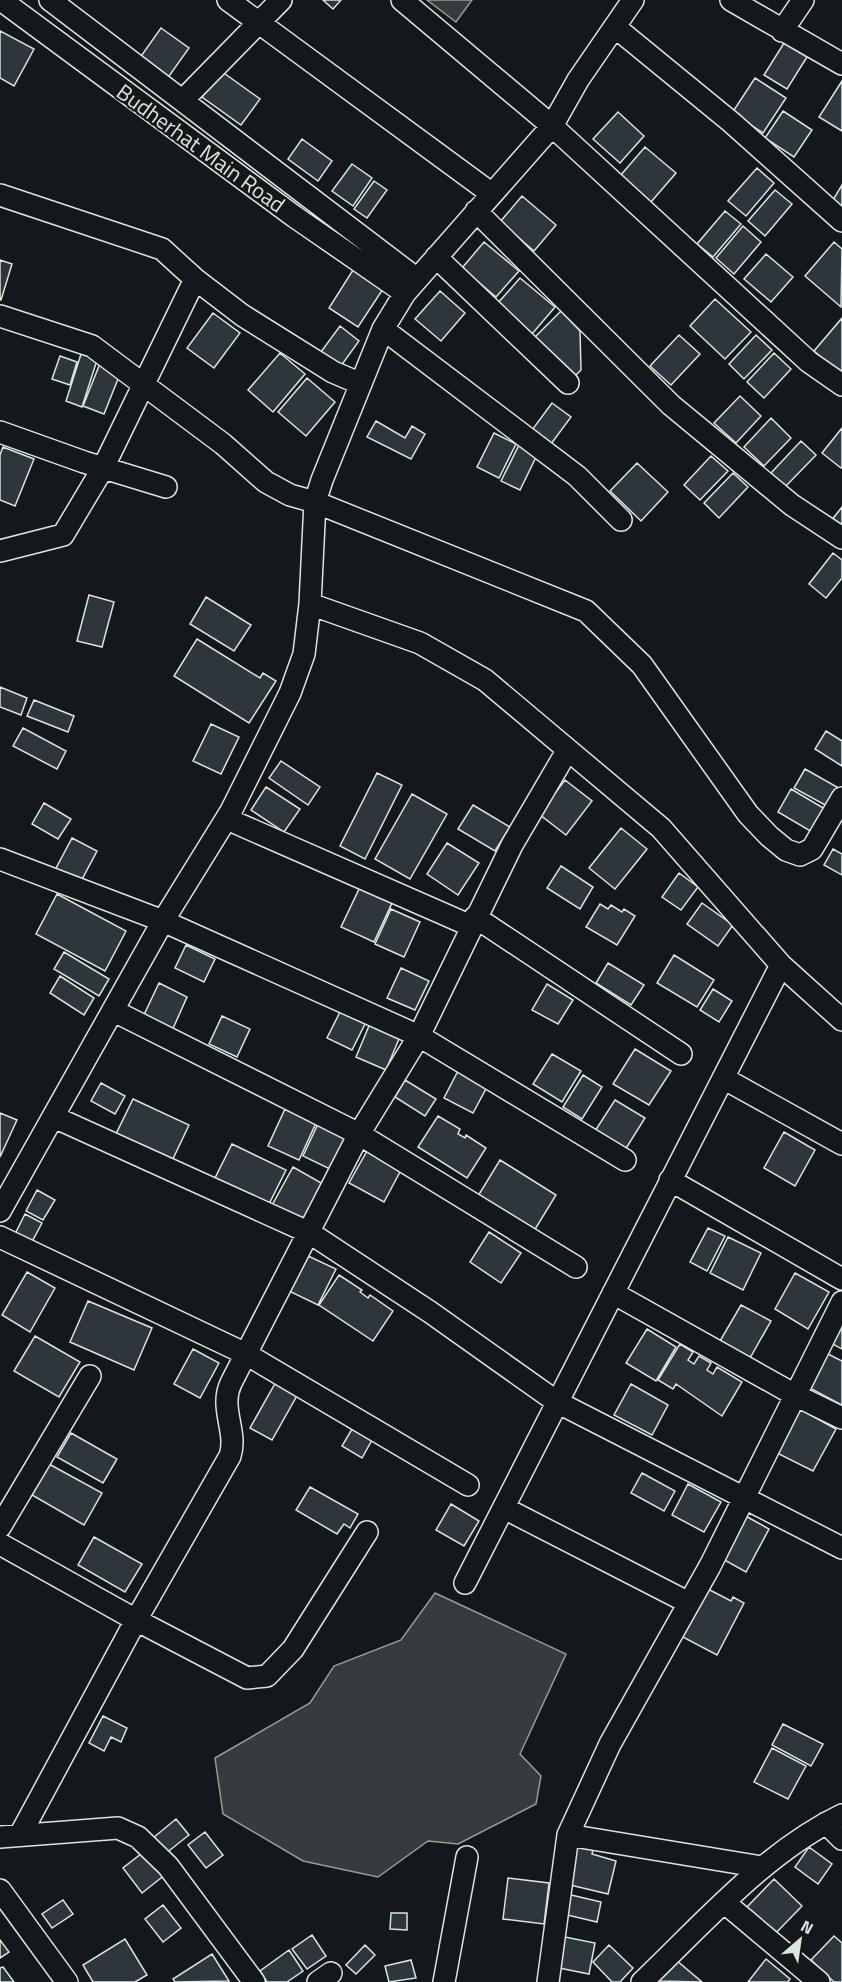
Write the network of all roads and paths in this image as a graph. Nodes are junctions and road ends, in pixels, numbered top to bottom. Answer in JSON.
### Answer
{"nodes":[{"id":1,"x":1,"y":0,"type":"edge"},
{"id":2,"x":50,"y":0,"type":"edge"},
{"id":3,"x":228,"y":0,"type":"edge"},
{"id":4,"x":281,"y":0,"type":"edge"},
{"id":5,"x":402,"y":0,"type":"edge"},
{"id":6,"x":633,"y":0,"type":"edge"},
{"id":7,"x":731,"y":0,"type":"edge"},
{"id":8,"x":803,"y":0,"type":"edge"},
{"id":9,"x":258,"y":22,"type":"junction"},
{"id":10,"x":615,"y":27,"type":"junction"},
{"id":11,"x":782,"y":32,"type":"junction"},
{"id":12,"x":842,"y":64,"type":"edge"},
{"id":13,"x":183,"y":100,"type":"junction"},
{"id":14,"x":552,"y":126,"type":"junction"},
{"id":15,"x":492,"y":194,"type":"junction"},
{"id":16,"x":0,"y":195,"type":"edge"},
{"id":17,"x":476,"y":211,"type":"junction"},
{"id":18,"x":842,"y":221,"type":"edge"},
{"id":19,"x":436,"y":258,"type":"junction"},
{"id":20,"x":195,"y":279,"type":"junction"},
{"id":21,"x":411,"y":286,"type":"junction"},
{"id":22,"x":0,"y":316,"type":"edge"},
{"id":23,"x":383,"y":329,"type":"junction"},
{"id":24,"x":142,"y":383,"type":"junction"},
{"id":25,"x":568,"y":383,"type":"dead end"},
{"id":26,"x":361,"y":384,"type":"junction"},
{"id":27,"x":842,"y":385,"type":"edge"},
{"id":28,"x":0,"y":432,"type":"edge"},
{"id":29,"x":103,"y":468,"type":"junction"},
{"id":30,"x":166,"y":487,"type":"dead end"},
{"id":31,"x":315,"y":502,"type":"junction"},
{"id":32,"x":621,"y":520,"type":"dead end"},
{"id":33,"x":842,"y":538,"type":"edge"},
{"id":34,"x":0,"y":551,"type":"edge"},
{"id":35,"x":310,"y":604,"type":"junction"},
{"id":36,"x":567,"y":751,"type":"junction"},
{"id":37,"x":842,"y":798,"type":"edge"},
{"id":38,"x":226,"y":819,"type":"junction"},
{"id":39,"x":0,"y":859,"type":"edge"},
{"id":40,"x":164,"y":921,"type":"junction"},
{"id":41,"x":473,"y":921,"type":"junction"},
{"id":42,"x":782,"y":965,"type":"junction"},
{"id":43,"x":114,"y":1011,"type":"junction"},
{"id":44,"x":842,"y":1020,"type":"edge"},
{"id":45,"x":419,"y":1036,"type":"junction"},
{"id":46,"x":681,"y":1054,"type":"dead end"},
{"id":47,"x":723,"y":1078,"type":"junction"},
{"id":48,"x":54,"y":1117,"type":"junction"},
{"id":49,"x":359,"y":1134,"type":"junction"},
{"id":50,"x":842,"y":1144,"type":"edge"},
{"id":51,"x":625,"y":1160,"type":"dead end"},
{"id":52,"x":670,"y":1180,"type":"junction"},
{"id":53,"x":0,"y":1211,"type":"edge"},
{"id":54,"x":310,"y":1233,"type":"junction"},
{"id":55,"x":0,"y":1237,"type":"edge"},
{"id":56,"x":576,"y":1267,"type":"dead end"},
{"id":57,"x":842,"y":1280,"type":"edge"},
{"id":58,"x":613,"y":1293,"type":"junction"},
{"id":59,"x":842,"y":1302,"type":"edge"},
{"id":60,"x":246,"y":1354,"type":"junction"},
{"id":61,"x":90,"y":1376,"type":"dead end"},
{"id":62,"x":795,"y":1395,"type":"junction"},
{"id":63,"x":557,"y":1402,"type":"junction"},
{"id":64,"x":842,"y":1418,"type":"edge"},
{"id":65,"x":468,"y":1485,"type":"dead end"},
{"id":66,"x":743,"y":1499,"type":"junction"},
{"id":67,"x":504,"y":1508,"type":"junction"},
{"id":68,"x":0,"y":1527,"type":"edge"},
{"id":69,"x":367,"y":1532,"type":"dead end"},
{"id":70,"x":0,"y":1544,"type":"edge"},
{"id":71,"x":842,"y":1548,"type":"edge"},
{"id":72,"x":465,"y":1583,"type":"dead end"},
{"id":73,"x":689,"y":1603,"type":"junction"},
{"id":74,"x":136,"y":1620,"type":"junction"},
{"id":75,"x":834,"y":1819,"type":"edge"},
{"id":76,"x":568,"y":1835,"type":"junction"},
{"id":77,"x":10,"y":1836,"type":"edge"},
{"id":78,"x":842,"y":1839,"type":"edge"},
{"id":79,"x":467,"y":1857,"type":"dead end"},
{"id":80,"x":762,"y":1867,"type":"junction"},
{"id":81,"x":0,"y":1890,"type":"edge"},
{"id":82,"x":726,"y":1904,"type":"junction"},
{"id":83,"x":67,"y":1982,"type":"edge"},
{"id":84,"x":254,"y":1982,"type":"edge"},
{"id":85,"x":444,"y":1982,"type":"edge"},
{"id":86,"x":548,"y":1982,"type":"edge"},
{"id":87,"x":642,"y":1982,"type":"edge"},
{"id":88,"x":819,"y":1982,"type":"edge"}],
"edges":[{"from":1,"to":21,"type":"street","name":"Budherhat Main Road"},
{"from":2,"to":13,"type":"street","name":"Budherhat Main Road"},
{"from":3,"to":9,"type":"street"},
{"from":4,"to":9,"type":"street"},
{"from":5,"to":14,"type":"street"},
{"from":6,"to":10,"type":"street"},
{"from":7,"to":11,"type":"street"},
{"from":8,"to":11,"type":"street"},
{"from":9,"to":13,"type":"street"},
{"from":9,"to":15,"type":"street"},
{"from":10,"to":14,"type":"street"},
{"from":10,"to":18,"type":"street"},
{"from":11,"to":12,"type":"street"},
{"from":13,"to":21,"type":"street","name":"Budherhat Main Road"},
{"from":14,"to":15,"type":"street"},
{"from":14,"to":27,"type":"street"},
{"from":15,"to":17,"type":"street"},
{"from":16,"to":20,"type":"street"},
{"from":17,"to":19,"type":"street"},
{"from":17,"to":33,"type":"street"},
{"from":19,"to":21,"type":"street"},
{"from":19,"to":25,"type":"street"},
{"from":20,"to":24,"type":"street"},
{"from":20,"to":26,"type":"street"},
{"from":21,"to":23,"type":"street"},
{"from":22,"to":24,"type":"street"},
{"from":23,"to":26,"type":"street"},
{"from":23,"to":32,"type":"street"},
{"from":24,"to":29,"type":"street"},
{"from":24,"to":31,"type":"street"},
{"from":26,"to":31,"type":"street"},
{"from":28,"to":29,"type":"street"},
{"from":29,"to":30,"type":"street"},
{"from":29,"to":34,"type":"street"},
{"from":31,"to":35,"type":"street"},
{"from":31,"to":37,"type":"street"},
{"from":35,"to":36,"type":"street"},
{"from":35,"to":38,"type":"street"},
{"from":36,"to":41,"type":"street"},
{"from":36,"to":42,"type":"street"},
{"from":38,"to":40,"type":"street"},
{"from":38,"to":41,"type":"street"},
{"from":39,"to":40,"type":"street"},
{"from":40,"to":43,"type":"street"},
{"from":40,"to":45,"type":"street"},
{"from":41,"to":45,"type":"street"},
{"from":41,"to":46,"type":"street"},
{"from":42,"to":44,"type":"street"},
{"from":42,"to":47,"type":"street"},
{"from":43,"to":48,"type":"street"},
{"from":43,"to":49,"type":"street"},
{"from":45,"to":49,"type":"street"},
{"from":45,"to":51,"type":"street"},
{"from":47,"to":50,"type":"street"},
{"from":47,"to":52,"type":"street"},
{"from":48,"to":53,"type":"street"},
{"from":48,"to":54,"type":"street"},
{"from":49,"to":54,"type":"street"},
{"from":49,"to":56,"type":"street"},
{"from":52,"to":57,"type":"street"},
{"from":52,"to":58,"type":"street"},
{"from":54,"to":60,"type":"street"},
{"from":54,"to":63,"type":"street"},
{"from":55,"to":60,"type":"street"},
{"from":58,"to":62,"type":"street"},
{"from":58,"to":63,"type":"street"},
{"from":59,"to":62,"type":"street"},
{"from":60,"to":65,"type":"street"},
{"from":60,"to":74,"type":"street"},
{"from":61,"to":68,"type":"street"},
{"from":62,"to":64,"type":"street"},
{"from":62,"to":66,"type":"street"},
{"from":63,"to":66,"type":"street"},
{"from":63,"to":67,"type":"street"},
{"from":66,"to":71,"type":"street"},
{"from":66,"to":73,"type":"street"},
{"from":67,"to":72,"type":"street"},
{"from":67,"to":73,"type":"street"},
{"from":69,"to":74,"type":"street"},
{"from":70,"to":74,"type":"street"},
{"from":73,"to":76,"type":"street"},
{"from":74,"to":77,"type":"street"},
{"from":75,"to":78,"type":"street"},
{"from":75,"to":80,"type":"street"},
{"from":76,"to":80,"type":"street"},
{"from":76,"to":86,"type":"street"},
{"from":77,"to":84,"type":"street"},
{"from":79,"to":85,"type":"street"},
{"from":80,"to":82,"type":"street"},
{"from":81,"to":83,"type":"street"},
{"from":82,"to":87,"type":"street"},
{"from":82,"to":88,"type":"street"}]}
